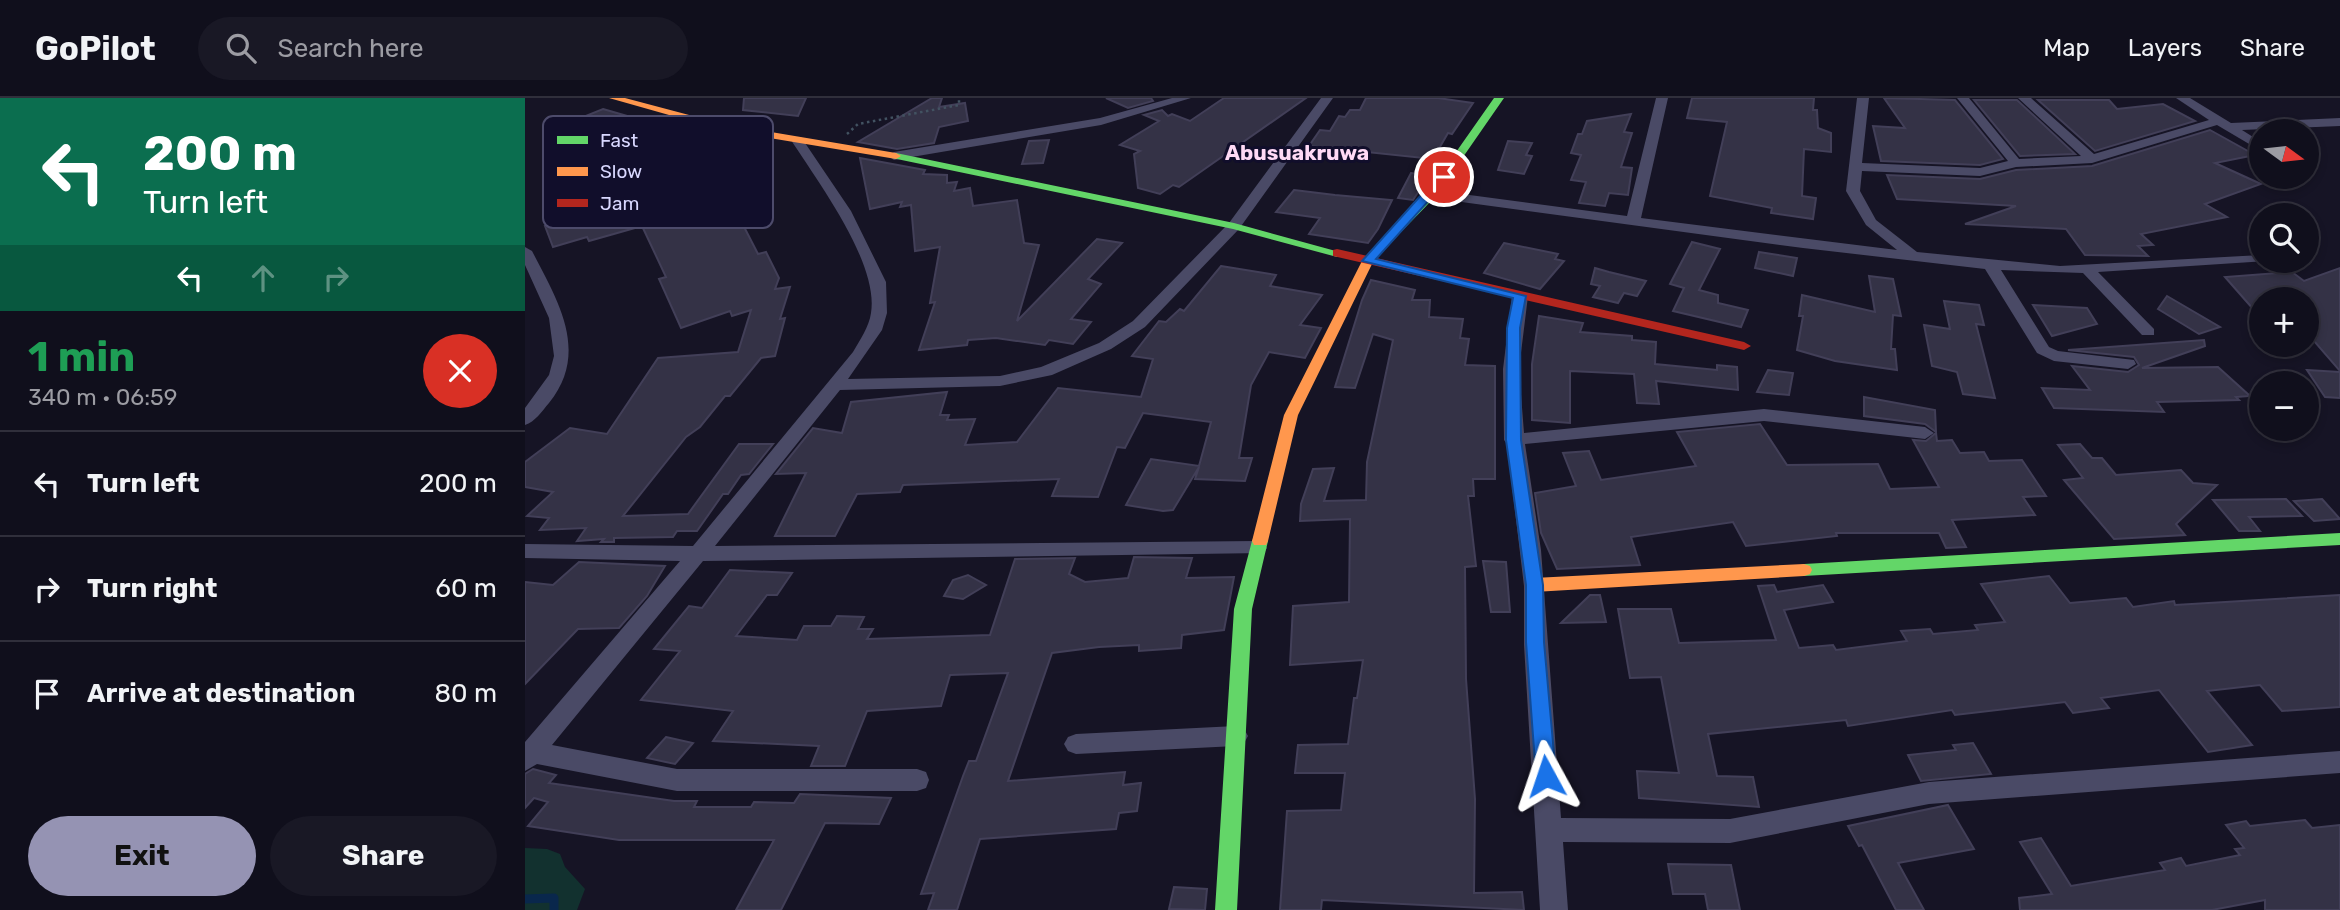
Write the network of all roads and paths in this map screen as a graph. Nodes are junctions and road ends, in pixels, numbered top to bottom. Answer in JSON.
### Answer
{"nodes":[{"id":1,"x":614,"y":98,"type":"edge"},
{"id":2,"x":959,"y":98,"type":"edge"},
{"id":3,"x":1185,"y":98,"type":"edge"},
{"id":4,"x":1327,"y":98,"type":"edge"},
{"id":5,"x":1499,"y":98,"type":"edge"},
{"id":6,"x":1662,"y":98,"type":"edge"},
{"id":7,"x":1863,"y":98,"type":"edge"},
{"id":8,"x":1962,"y":98,"type":"edge"},
{"id":9,"x":2024,"y":98,"type":"edge"},
{"id":10,"x":2182,"y":98,"type":"edge"},
{"id":11,"x":681,"y":116,"type":"edge"},
{"id":12,"x":2340,"y":122,"type":"edge"},
{"id":13,"x":2221,"y":124,"type":"junction"},
{"id":14,"x":773,"y":136,"type":"edge"},
{"id":15,"x":797,"y":140,"type":"junction"},
{"id":16,"x":2249,"y":140,"type":"edge"},
{"id":17,"x":829,"y":145,"type":"junction"},
{"id":18,"x":894,"y":156,"type":"junction"},
{"id":19,"x":2092,"y":159,"type":"junction"},
{"id":20,"x":2016,"y":163,"type":"junction"},
{"id":21,"x":1857,"y":167,"type":"junction"},
{"id":22,"x":1432,"y":194,"type":"junction"},
{"id":23,"x":1633,"y":222,"type":"junction"},
{"id":24,"x":1234,"y":226,"type":"junction"},
{"id":25,"x":525,"y":251,"type":"edge"},
{"id":26,"x":1915,"y":258,"type":"junction"},
{"id":27,"x":2249,"y":260,"type":"edge"},
{"id":28,"x":1368,"y":261,"type":"junction"},
{"id":29,"x":1990,"y":265,"type":"junction"},
{"id":30,"x":2086,"y":268,"type":"junction"},
{"id":31,"x":1520,"y":296,"type":"junction"},
{"id":32,"x":2148,"y":332,"type":"dead end"},
{"id":33,"x":1744,"y":346,"type":"dead end"},
{"id":34,"x":2129,"y":364,"type":"dead end"},
{"id":35,"x":833,"y":384,"type":"junction"},
{"id":36,"x":525,"y":419,"type":"edge"},
{"id":37,"x":1925,"y":433,"type":"dead end"},
{"id":38,"x":1513,"y":440,"type":"junction"},
{"id":39,"x":2340,"y":538,"type":"edge"},
{"id":40,"x":1257,"y":548,"type":"junction"},
{"id":41,"x":525,"y":551,"type":"edge"},
{"id":42,"x":698,"y":554,"type":"junction"},
{"id":43,"x":1534,"y":585,"type":"junction"},
{"id":44,"x":1236,"y":736,"type":"junction"},
{"id":45,"x":1076,"y":744,"type":"dead end"},
{"id":46,"x":529,"y":756,"type":"edge"},
{"id":47,"x":2340,"y":762,"type":"edge"},
{"id":48,"x":917,"y":780,"type":"dead end"},
{"id":49,"x":1551,"y":830,"type":"junction"},
{"id":50,"x":1226,"y":910,"type":"edge"},
{"id":51,"x":1554,"y":910,"type":"edge"}],
"edges":[{"from":1,"to":11,"type":"street"},
{"from":2,"to":17,"type":"path"},
{"from":3,"to":18,"type":"street"},
{"from":4,"to":24,"type":"street"},
{"from":5,"to":22,"type":"street"},
{"from":6,"to":23,"type":"street"},
{"from":7,"to":21,"type":"street"},
{"from":8,"to":20,"type":"street"},
{"from":9,"to":19,"type":"street"},
{"from":10,"to":13,"type":"street"},
{"from":12,"to":13,"type":"street"},
{"from":13,"to":16,"type":"street"},
{"from":13,"to":19,"type":"street"},
{"from":14,"to":15,"type":"street"},
{"from":15,"to":17,"type":"street"},
{"from":15,"to":35,"type":"street"},
{"from":17,"to":18,"type":"street"},
{"from":18,"to":24,"type":"street"},
{"from":19,"to":20,"type":"street"},
{"from":20,"to":21,"type":"street"},
{"from":21,"to":26,"type":"street"},
{"from":22,"to":23,"type":"street"},
{"from":22,"to":28,"type":"street"},
{"from":23,"to":26,"type":"street"},
{"from":24,"to":28,"type":"street"},
{"from":24,"to":35,"type":"street"},
{"from":25,"to":36,"type":"street"},
{"from":26,"to":29,"type":"street"},
{"from":27,"to":30,"type":"street"},
{"from":28,"to":31,"type":"street"},
{"from":28,"to":40,"type":"street"},
{"from":29,"to":30,"type":"street"},
{"from":29,"to":34,"type":"street"},
{"from":30,"to":32,"type":"street"},
{"from":31,"to":33,"type":"street"},
{"from":31,"to":38,"type":"street"},
{"from":35,"to":42,"type":"street"},
{"from":37,"to":38,"type":"street"},
{"from":38,"to":43,"type":"street"},
{"from":39,"to":43,"type":"street"},
{"from":40,"to":42,"type":"street"},
{"from":40,"to":44,"type":"street"},
{"from":41,"to":42,"type":"street"},
{"from":42,"to":46,"type":"street"},
{"from":43,"to":49,"type":"street"},
{"from":44,"to":45,"type":"street"},
{"from":44,"to":50,"type":"street"},
{"from":46,"to":48,"type":"street"},
{"from":47,"to":49,"type":"street"},
{"from":49,"to":51,"type":"street"}]}
